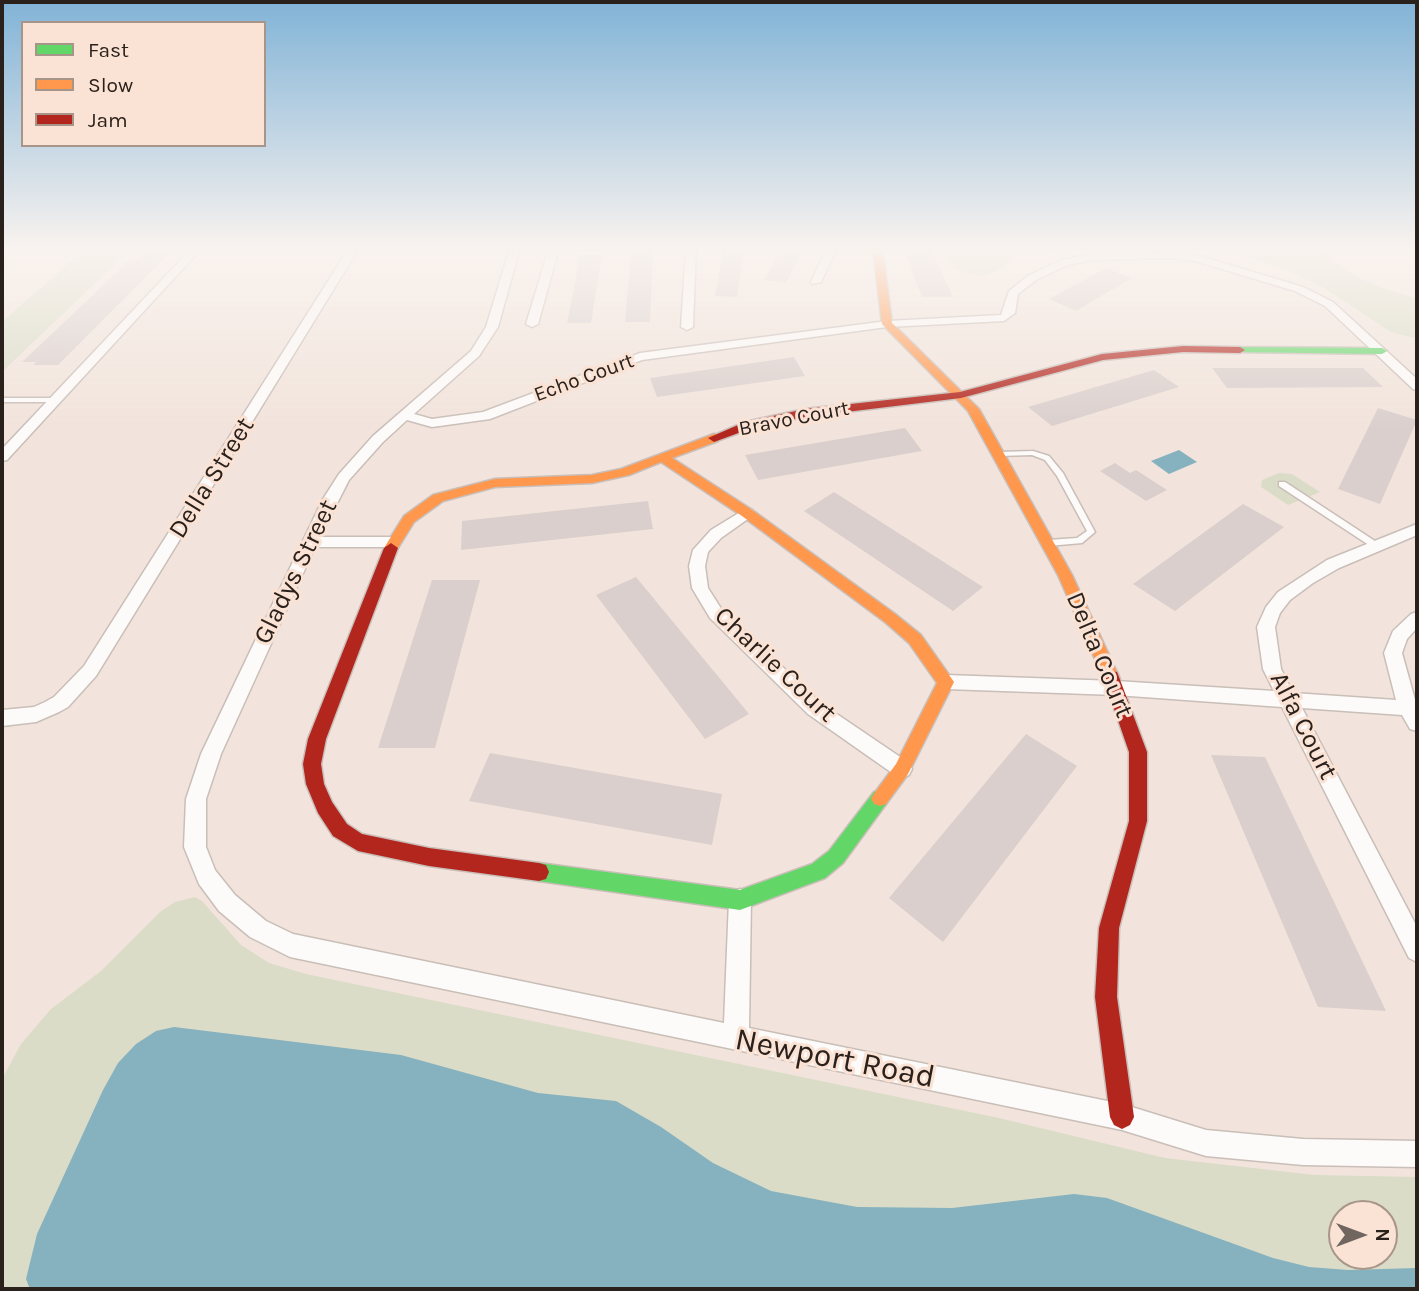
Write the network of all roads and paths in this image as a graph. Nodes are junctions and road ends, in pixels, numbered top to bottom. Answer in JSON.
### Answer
{"nodes":[{"id":1,"x":141,"y":308,"type":"edge"},
{"id":2,"x":317,"y":308,"type":"edge"},
{"id":3,"x":498,"y":308,"type":"edge"},
{"id":4,"x":537,"y":308,"type":"edge"},
{"id":5,"x":688,"y":308,"type":"edge"},
{"id":6,"x":885,"y":308,"type":"edge"},
{"id":7,"x":1010,"y":308,"type":"edge"},
{"id":8,"x":1334,"y":308,"type":"edge"},
{"id":9,"x":532,"y":324,"type":"dead end"},
{"id":10,"x":887,"y":324,"type":"junction"},
{"id":11,"x":687,"y":327,"type":"dead end"},
{"id":12,"x":1382,"y":351,"type":"junction"},
{"id":13,"x":1417,"y":386,"type":"edge"},
{"id":14,"x":961,"y":395,"type":"junction"},
{"id":15,"x":2,"y":400,"type":"edge"},
{"id":16,"x":55,"y":400,"type":"junction"},
{"id":17,"x":407,"y":416,"type":"junction"},
{"id":18,"x":999,"y":454,"type":"junction"},
{"id":19,"x":2,"y":457,"type":"edge"},
{"id":20,"x":663,"y":457,"type":"junction"},
{"id":21,"x":1282,"y":484,"type":"dead end"},
{"id":22,"x":747,"y":513,"type":"junction"},
{"id":23,"x":1417,"y":529,"type":"edge"},
{"id":24,"x":309,"y":542,"type":"junction"},
{"id":25,"x":393,"y":542,"type":"junction"},
{"id":26,"x":1048,"y":542,"type":"junction"},
{"id":27,"x":1378,"y":547,"type":"junction"},
{"id":28,"x":1417,"y":618,"type":"edge"},
{"id":29,"x":946,"y":682,"type":"junction"},
{"id":30,"x":1116,"y":688,"type":"junction"},
{"id":31,"x":1290,"y":699,"type":"junction"},
{"id":32,"x":1413,"y":715,"type":"edge"},
{"id":33,"x":2,"y":718,"type":"edge"},
{"id":34,"x":902,"y":769,"type":"junction"},
{"id":35,"x":740,"y":900,"type":"junction"},
{"id":36,"x":258,"y":929,"type":"joint"},
{"id":37,"x":1417,"y":950,"type":"edge"},
{"id":38,"x":736,"y":1039,"type":"junction"},
{"id":39,"x":1122,"y":1117,"type":"junction"},
{"id":40,"x":1417,"y":1154,"type":"edge"}],
"edges":[{"from":1,"to":16,"type":"street"},
{"from":2,"to":33,"type":"street","name":"Della Street"},
{"from":3,"to":17,"type":"street","name":"Gladys Street"},
{"from":4,"to":9,"type":"street"},
{"from":5,"to":11,"type":"street"},
{"from":6,"to":10,"type":"street"},
{"from":7,"to":10,"type":"street","name":"Echo Court"},
{"from":8,"to":12,"type":"street","name":"Echo Court"},
{"from":10,"to":14,"type":"street","name":"Delta Court"},
{"from":10,"to":17,"type":"street","name":"Echo Court"},
{"from":12,"to":13,"type":"street"},
{"from":12,"to":14,"type":"street","name":"Bravo Court"},
{"from":14,"to":18,"type":"street","name":"Delta Court"},
{"from":14,"to":20,"type":"street","name":"Bravo Court"},
{"from":15,"to":16,"type":"lane"},
{"from":16,"to":19,"type":"street"},
{"from":17,"to":24,"type":"street","name":"Gladys Street"},
{"from":18,"to":26,"type":"street","name":"Delta Court"},
{"from":18,"to":26,"type":"lane"},
{"from":20,"to":22,"type":"street"},
{"from":20,"to":25,"type":"street","name":"Bravo Court"},
{"from":21,"to":27,"type":"lane"},
{"from":22,"to":29,"type":"street"},
{"from":22,"to":34,"type":"street","name":"Charlie Court"},
{"from":23,"to":27,"type":"street","name":"Alfa Court"},
{"from":24,"to":25,"type":"street"},
{"from":24,"to":36,"type":"street","name":"Gladys Street"},
{"from":25,"to":35,"type":"street"},
{"from":26,"to":30,"type":"street","name":"Delta Court"},
{"from":27,"to":31,"type":"street","name":"Alfa Court"},
{"from":28,"to":32,"type":"street"},
{"from":29,"to":30,"type":"street"},
{"from":29,"to":34,"type":"street"},
{"from":30,"to":31,"type":"street"},
{"from":30,"to":39,"type":"street","name":"Delta Court"},
{"from":31,"to":32,"type":"street"},
{"from":31,"to":37,"type":"street","name":"Alfa Court"},
{"from":34,"to":35,"type":"street"},
{"from":35,"to":38,"type":"street"},
{"from":36,"to":38,"type":"street","name":"Newport Road"},
{"from":38,"to":39,"type":"street","name":"Newport Road"},
{"from":39,"to":40,"type":"street","name":"Newport Road"}]}
